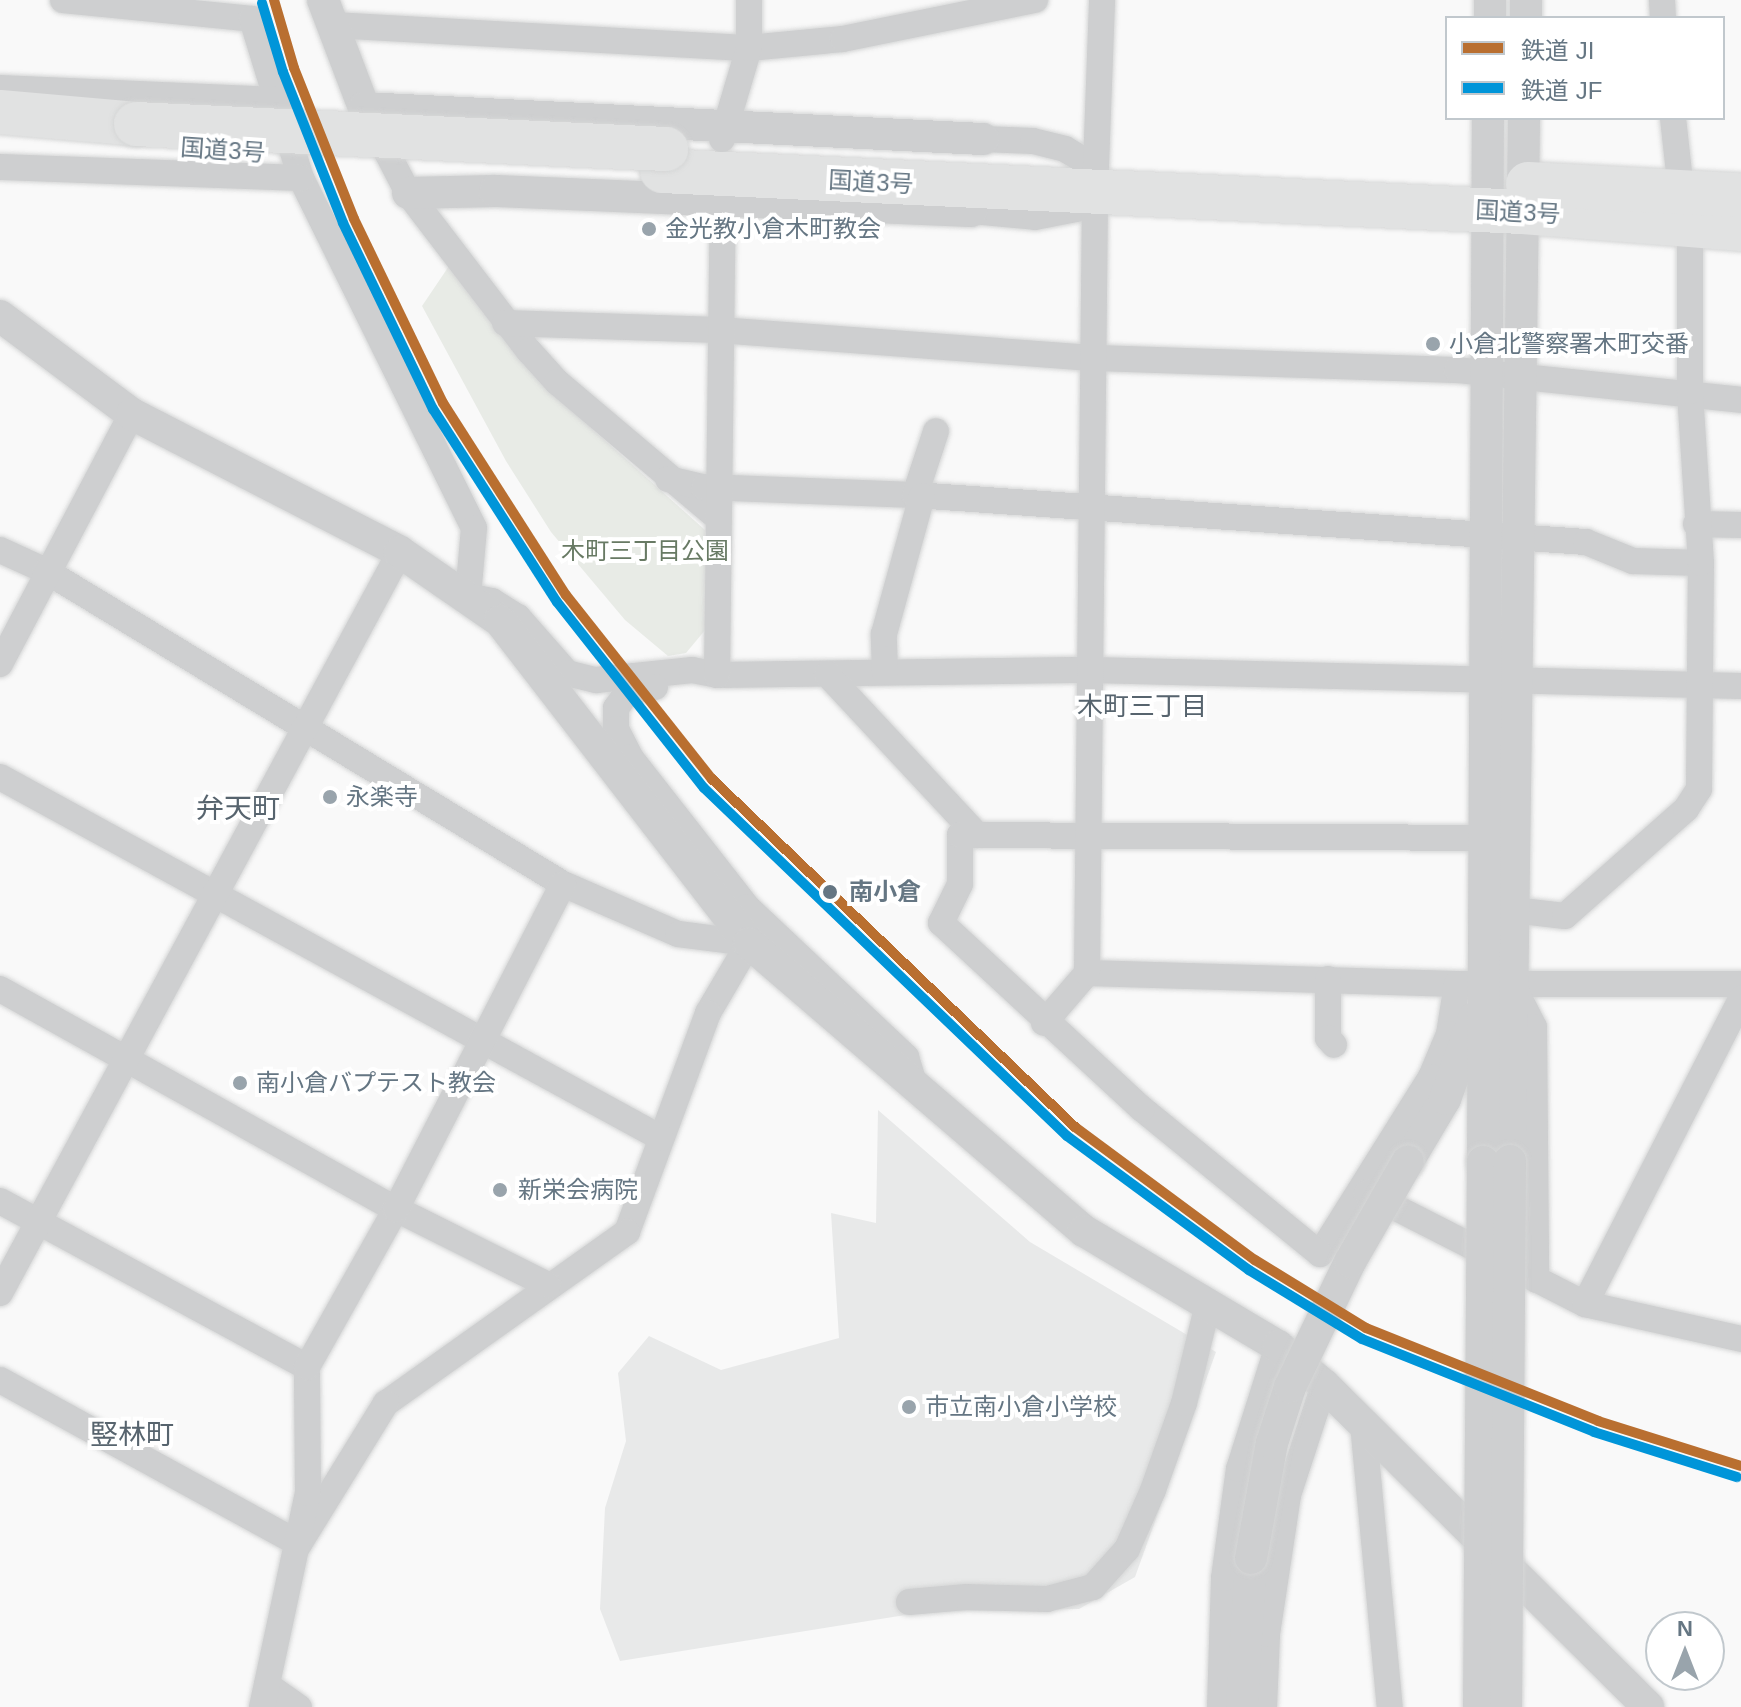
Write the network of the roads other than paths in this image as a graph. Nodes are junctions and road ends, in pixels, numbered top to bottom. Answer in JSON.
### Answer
{"nodes":[{"id":1,"x":63,"y":0,"type":"edge"},
{"id":2,"x":749,"y":0,"type":"edge"},
{"id":3,"x":1035,"y":0,"type":"edge"},
{"id":4,"x":1102,"y":0,"type":"edge"},
{"id":5,"x":328,"y":12,"type":"edge"},
{"id":6,"x":749,"y":48,"type":"junction"},
{"id":7,"x":0,"y":88,"type":"edge"},
{"id":8,"x":277,"y":100,"type":"junction"},
{"id":9,"x":364,"y":108,"type":"junction"},
{"id":10,"x":0,"y":112,"type":"edge"},
{"id":11,"x":1488,"y":120,"type":"edge"},
{"id":12,"x":1524,"y":120,"type":"edge"},
{"id":13,"x":1673,"y":120,"type":"edge"},
{"id":14,"x":722,"y":132,"type":"junction"},
{"id":15,"x":136,"y":134,"type":"junction"},
{"id":16,"x":983,"y":139,"type":"joint"},
{"id":17,"x":0,"y":142,"type":"edge"},
{"id":18,"x":0,"y":167,"type":"edge"},
{"id":19,"x":301,"y":178,"type":"junction"},
{"id":20,"x":1095,"y":180,"type":"junction"},
{"id":21,"x":408,"y":193,"type":"junction"},
{"id":22,"x":1741,"y":195,"type":"edge"},
{"id":23,"x":723,"y":196,"type":"junction"},
{"id":24,"x":1504,"y":198,"type":"junction"},
{"id":25,"x":1685,"y":209,"type":"junction"},
{"id":26,"x":972,"y":211,"type":"joint"},
{"id":27,"x":1741,"y":229,"type":"edge"},
{"id":28,"x":0,"y":316,"type":"edge"},
{"id":29,"x":505,"y":323,"type":"junction"},
{"id":30,"x":719,"y":330,"type":"junction"},
{"id":31,"x":1095,"y":358,"type":"junction"},
{"id":32,"x":1484,"y":372,"type":"junction"},
{"id":33,"x":1519,"y":376,"type":"junction"},
{"id":34,"x":1690,"y":391,"type":"junction"},
{"id":35,"x":1741,"y":400,"type":"edge"},
{"id":36,"x":132,"y":414,"type":"junction"},
{"id":37,"x":936,"y":431,"type":"dead end"},
{"id":38,"x":668,"y":479,"type":"junction"},
{"id":39,"x":718,"y":488,"type":"junction"},
{"id":40,"x":918,"y":496,"type":"junction"},
{"id":41,"x":1094,"y":510,"type":"junction"},
{"id":42,"x":718,"y":518,"type":"junction"},
{"id":43,"x":1696,"y":524,"type":"junction"},
{"id":44,"x":1741,"y":525,"type":"edge"},
{"id":45,"x":1484,"y":536,"type":"junction"},
{"id":46,"x":1519,"y":538,"type":"junction"},
{"id":47,"x":0,"y":550,"type":"edge"},
{"id":48,"x":400,"y":552,"type":"junction"},
{"id":49,"x":1701,"y":563,"type":"junction"},
{"id":50,"x":46,"y":571,"type":"junction"},
{"id":51,"x":468,"y":596,"type":"junction"},
{"id":52,"x":0,"y":664,"type":"edge"},
{"id":53,"x":1091,"y":670,"type":"junction"},
{"id":54,"x":885,"y":672,"type":"junction"},
{"id":55,"x":827,"y":674,"type":"junction"},
{"id":56,"x":717,"y":675,"type":"junction"},
{"id":57,"x":1483,"y":680,"type":"junction"},
{"id":58,"x":1520,"y":680,"type":"junction"},
{"id":59,"x":1702,"y":684,"type":"junction"},
{"id":60,"x":1741,"y":686,"type":"edge"},
{"id":61,"x":304,"y":727,"type":"junction"},
{"id":62,"x":0,"y":777,"type":"edge"},
{"id":63,"x":977,"y":835,"type":"junction"},
{"id":64,"x":1088,"y":835,"type":"junction"},
{"id":65,"x":1483,"y":838,"type":"junction"},
{"id":66,"x":1515,"y":838,"type":"junction"},
{"id":67,"x":563,"y":884,"type":"junction"},
{"id":68,"x":217,"y":900,"type":"junction"},
{"id":69,"x":1513,"y":910,"type":"junction"},
{"id":70,"x":749,"y":943,"type":"junction"},
{"id":71,"x":1087,"y":973,"type":"junction"},
{"id":72,"x":1328,"y":979,"type":"junction"},
{"id":73,"x":1484,"y":984,"type":"junction"},
{"id":74,"x":1741,"y":984,"type":"edge"},
{"id":75,"x":0,"y":989,"type":"edge"},
{"id":76,"x":1741,"y":999,"type":"edge"},
{"id":77,"x":1044,"y":1023,"type":"junction"},
{"id":78,"x":481,"y":1043,"type":"junction"},
{"id":79,"x":1334,"y":1045,"type":"dead end"},
{"id":80,"x":128,"y":1061,"type":"junction"},
{"id":81,"x":916,"y":1092,"type":"junction"},
{"id":82,"x":661,"y":1138,"type":"junction"},
{"id":83,"x":1497,"y":1162,"type":"junction"},
{"id":84,"x":1361,"y":1190,"type":"junction"},
{"id":85,"x":0,"y":1201,"type":"edge"},
{"id":86,"x":396,"y":1209,"type":"junction"},
{"id":87,"x":39,"y":1222,"type":"junction"},
{"id":88,"x":1536,"y":1280,"type":"junction"},
{"id":89,"x":548,"y":1285,"type":"junction"},
{"id":90,"x":0,"y":1293,"type":"edge"},
{"id":91,"x":1208,"y":1304,"type":"junction"},
{"id":92,"x":1585,"y":1304,"type":"junction"},
{"id":93,"x":1740,"y":1337,"type":"edge"},
{"id":94,"x":1278,"y":1346,"type":"junction"},
{"id":95,"x":307,"y":1367,"type":"junction"},
{"id":96,"x":0,"y":1380,"type":"edge"},
{"id":97,"x":1324,"y":1385,"type":"junction"},
{"id":98,"x":1363,"y":1424,"type":"junction"},
{"id":99,"x":299,"y":1544,"type":"junction"},
{"id":100,"x":909,"y":1602,"type":"dead end"},
{"id":101,"x":264,"y":1696,"type":"edge"},
{"id":102,"x":299,"y":1707,"type":"edge"},
{"id":103,"x":1220,"y":1707,"type":"edge"},
{"id":104,"x":1242,"y":1707,"type":"edge"},
{"id":105,"x":1264,"y":1707,"type":"edge"},
{"id":106,"x":1390,"y":1707,"type":"edge"},
{"id":107,"x":1479,"y":1707,"type":"edge"},
{"id":108,"x":1506,"y":1707,"type":"edge"},
{"id":109,"x":1648,"y":1707,"type":"edge"}],
"edges":[{"from":1,"to":8,"type":"street"},
{"from":2,"to":6,"type":"street"},
{"from":3,"to":6,"type":"street"},
{"from":4,"to":20,"type":"street"},
{"from":5,"to":6,"type":"street"},
{"from":5,"to":9,"type":"street"},
{"from":6,"to":14,"type":"street"},
{"from":7,"to":8,"type":"street"},
{"from":8,"to":19,"type":"street"},
{"from":9,"to":14,"type":"street"},
{"from":9,"to":21,"type":"street"},
{"from":10,"to":15,"type":"highway","name":"国道3号"},
{"from":11,"to":24,"type":"street"},
{"from":12,"to":24,"type":"street"},
{"from":13,"to":25,"type":"street"},
{"from":14,"to":16,"type":"street"},
{"from":15,"to":17,"type":"highway","name":"国道3号"},
{"from":15,"to":20,"type":"highway","name":"国道3号"},
{"from":16,"to":20,"type":"street"},
{"from":18,"to":19,"type":"street"},
{"from":19,"to":51,"type":"street"},
{"from":20,"to":24,"type":"highway","name":"国道3号"},
{"from":20,"to":26,"type":"street"},
{"from":20,"to":31,"type":"street"},
{"from":21,"to":23,"type":"street"},
{"from":21,"to":29,"type":"street"},
{"from":22,"to":25,"type":"highway","name":"国道3号"},
{"from":23,"to":26,"type":"street"},
{"from":23,"to":30,"type":"street"},
{"from":24,"to":25,"type":"highway","name":"国道3号"},
{"from":24,"to":32,"type":"street"},
{"from":24,"to":33,"type":"street"},
{"from":25,"to":27,"type":"highway","name":"国道3号"},
{"from":25,"to":34,"type":"street"},
{"from":28,"to":36,"type":"street"},
{"from":29,"to":30,"type":"street"},
{"from":29,"to":38,"type":"street"},
{"from":30,"to":31,"type":"street"},
{"from":30,"to":39,"type":"street"},
{"from":31,"to":32,"type":"street"},
{"from":31,"to":41,"type":"street"},
{"from":32,"to":33,"type":"street"},
{"from":32,"to":45,"type":"street"},
{"from":33,"to":34,"type":"street"},
{"from":33,"to":46,"type":"street"},
{"from":34,"to":35,"type":"street"},
{"from":34,"to":43,"type":"street"},
{"from":36,"to":48,"type":"street"},
{"from":36,"to":50,"type":"street"},
{"from":37,"to":40,"type":"street"},
{"from":38,"to":39,"type":"street"},
{"from":38,"to":42,"type":"street"},
{"from":39,"to":40,"type":"street"},
{"from":39,"to":42,"type":"street"},
{"from":40,"to":41,"type":"street"},
{"from":40,"to":54,"type":"street"},
{"from":41,"to":45,"type":"street"},
{"from":41,"to":53,"type":"street"},
{"from":42,"to":56,"type":"street"},
{"from":43,"to":44,"type":"street"},
{"from":43,"to":49,"type":"street"},
{"from":45,"to":46,"type":"street"},
{"from":45,"to":57,"type":"street"},
{"from":46,"to":49,"type":"street"},
{"from":46,"to":58,"type":"street"},
{"from":47,"to":50,"type":"street"},
{"from":48,"to":51,"type":"street"},
{"from":48,"to":61,"type":"street"},
{"from":49,"to":59,"type":"street"},
{"from":50,"to":52,"type":"street"},
{"from":50,"to":61,"type":"street"},
{"from":51,"to":56,"type":"street"},
{"from":51,"to":70,"type":"street"},
{"from":53,"to":54,"type":"street"},
{"from":53,"to":57,"type":"street"},
{"from":53,"to":64,"type":"street"},
{"from":54,"to":55,"type":"street"},
{"from":55,"to":56,"type":"street"},
{"from":55,"to":63,"type":"street"},
{"from":56,"to":81,"type":"street"},
{"from":57,"to":58,"type":"street"},
{"from":57,"to":65,"type":"street"},
{"from":58,"to":59,"type":"street"},
{"from":58,"to":66,"type":"street"},
{"from":59,"to":60,"type":"street"},
{"from":59,"to":69,"type":"street"},
{"from":61,"to":67,"type":"street"},
{"from":61,"to":68,"type":"street"},
{"from":62,"to":68,"type":"street"},
{"from":63,"to":64,"type":"street"},
{"from":63,"to":77,"type":"street"},
{"from":64,"to":65,"type":"street"},
{"from":64,"to":71,"type":"street"},
{"from":65,"to":66,"type":"street"},
{"from":65,"to":73,"type":"street"},
{"from":66,"to":69,"type":"street"},
{"from":67,"to":70,"type":"street"},
{"from":67,"to":78,"type":"street"},
{"from":68,"to":78,"type":"street"},
{"from":68,"to":80,"type":"street"},
{"from":69,"to":73,"type":"street"},
{"from":70,"to":81,"type":"street"},
{"from":70,"to":82,"type":"street"},
{"from":71,"to":72,"type":"street"},
{"from":71,"to":77,"type":"street"},
{"from":72,"to":73,"type":"street"},
{"from":72,"to":79,"type":"street"},
{"from":73,"to":74,"type":"street"},
{"from":73,"to":83,"type":"street"},
{"from":73,"to":84,"type":"street"},
{"from":73,"to":88,"type":"street"},
{"from":73,"to":104,"type":"street","bridge":true},
{"from":75,"to":80,"type":"street"},
{"from":76,"to":92,"type":"street"},
{"from":77,"to":84,"type":"street"},
{"from":78,"to":82,"type":"street"},
{"from":78,"to":86,"type":"street"},
{"from":80,"to":86,"type":"street"},
{"from":80,"to":87,"type":"street"},
{"from":81,"to":91,"type":"street"},
{"from":82,"to":89,"type":"street"},
{"from":83,"to":107,"type":"street","bridge":true},
{"from":83,"to":108,"type":"street","bridge":true},
{"from":84,"to":88,"type":"street"},
{"from":85,"to":87,"type":"street"},
{"from":86,"to":89,"type":"street"},
{"from":86,"to":95,"type":"street"},
{"from":87,"to":90,"type":"street"},
{"from":87,"to":95,"type":"street"},
{"from":88,"to":92,"type":"street"},
{"from":89,"to":99,"type":"street"},
{"from":91,"to":94,"type":"street"},
{"from":91,"to":100,"type":"street"},
{"from":92,"to":93,"type":"street"},
{"from":94,"to":97,"type":"street"},
{"from":94,"to":103,"type":"street"},
{"from":95,"to":99,"type":"street"},
{"from":96,"to":99,"type":"street"},
{"from":97,"to":98,"type":"street"},
{"from":97,"to":105,"type":"street"},
{"from":98,"to":106,"type":"street"},
{"from":98,"to":109,"type":"street"},
{"from":99,"to":101,"type":"street"},
{"from":101,"to":102,"type":"street"}]}
